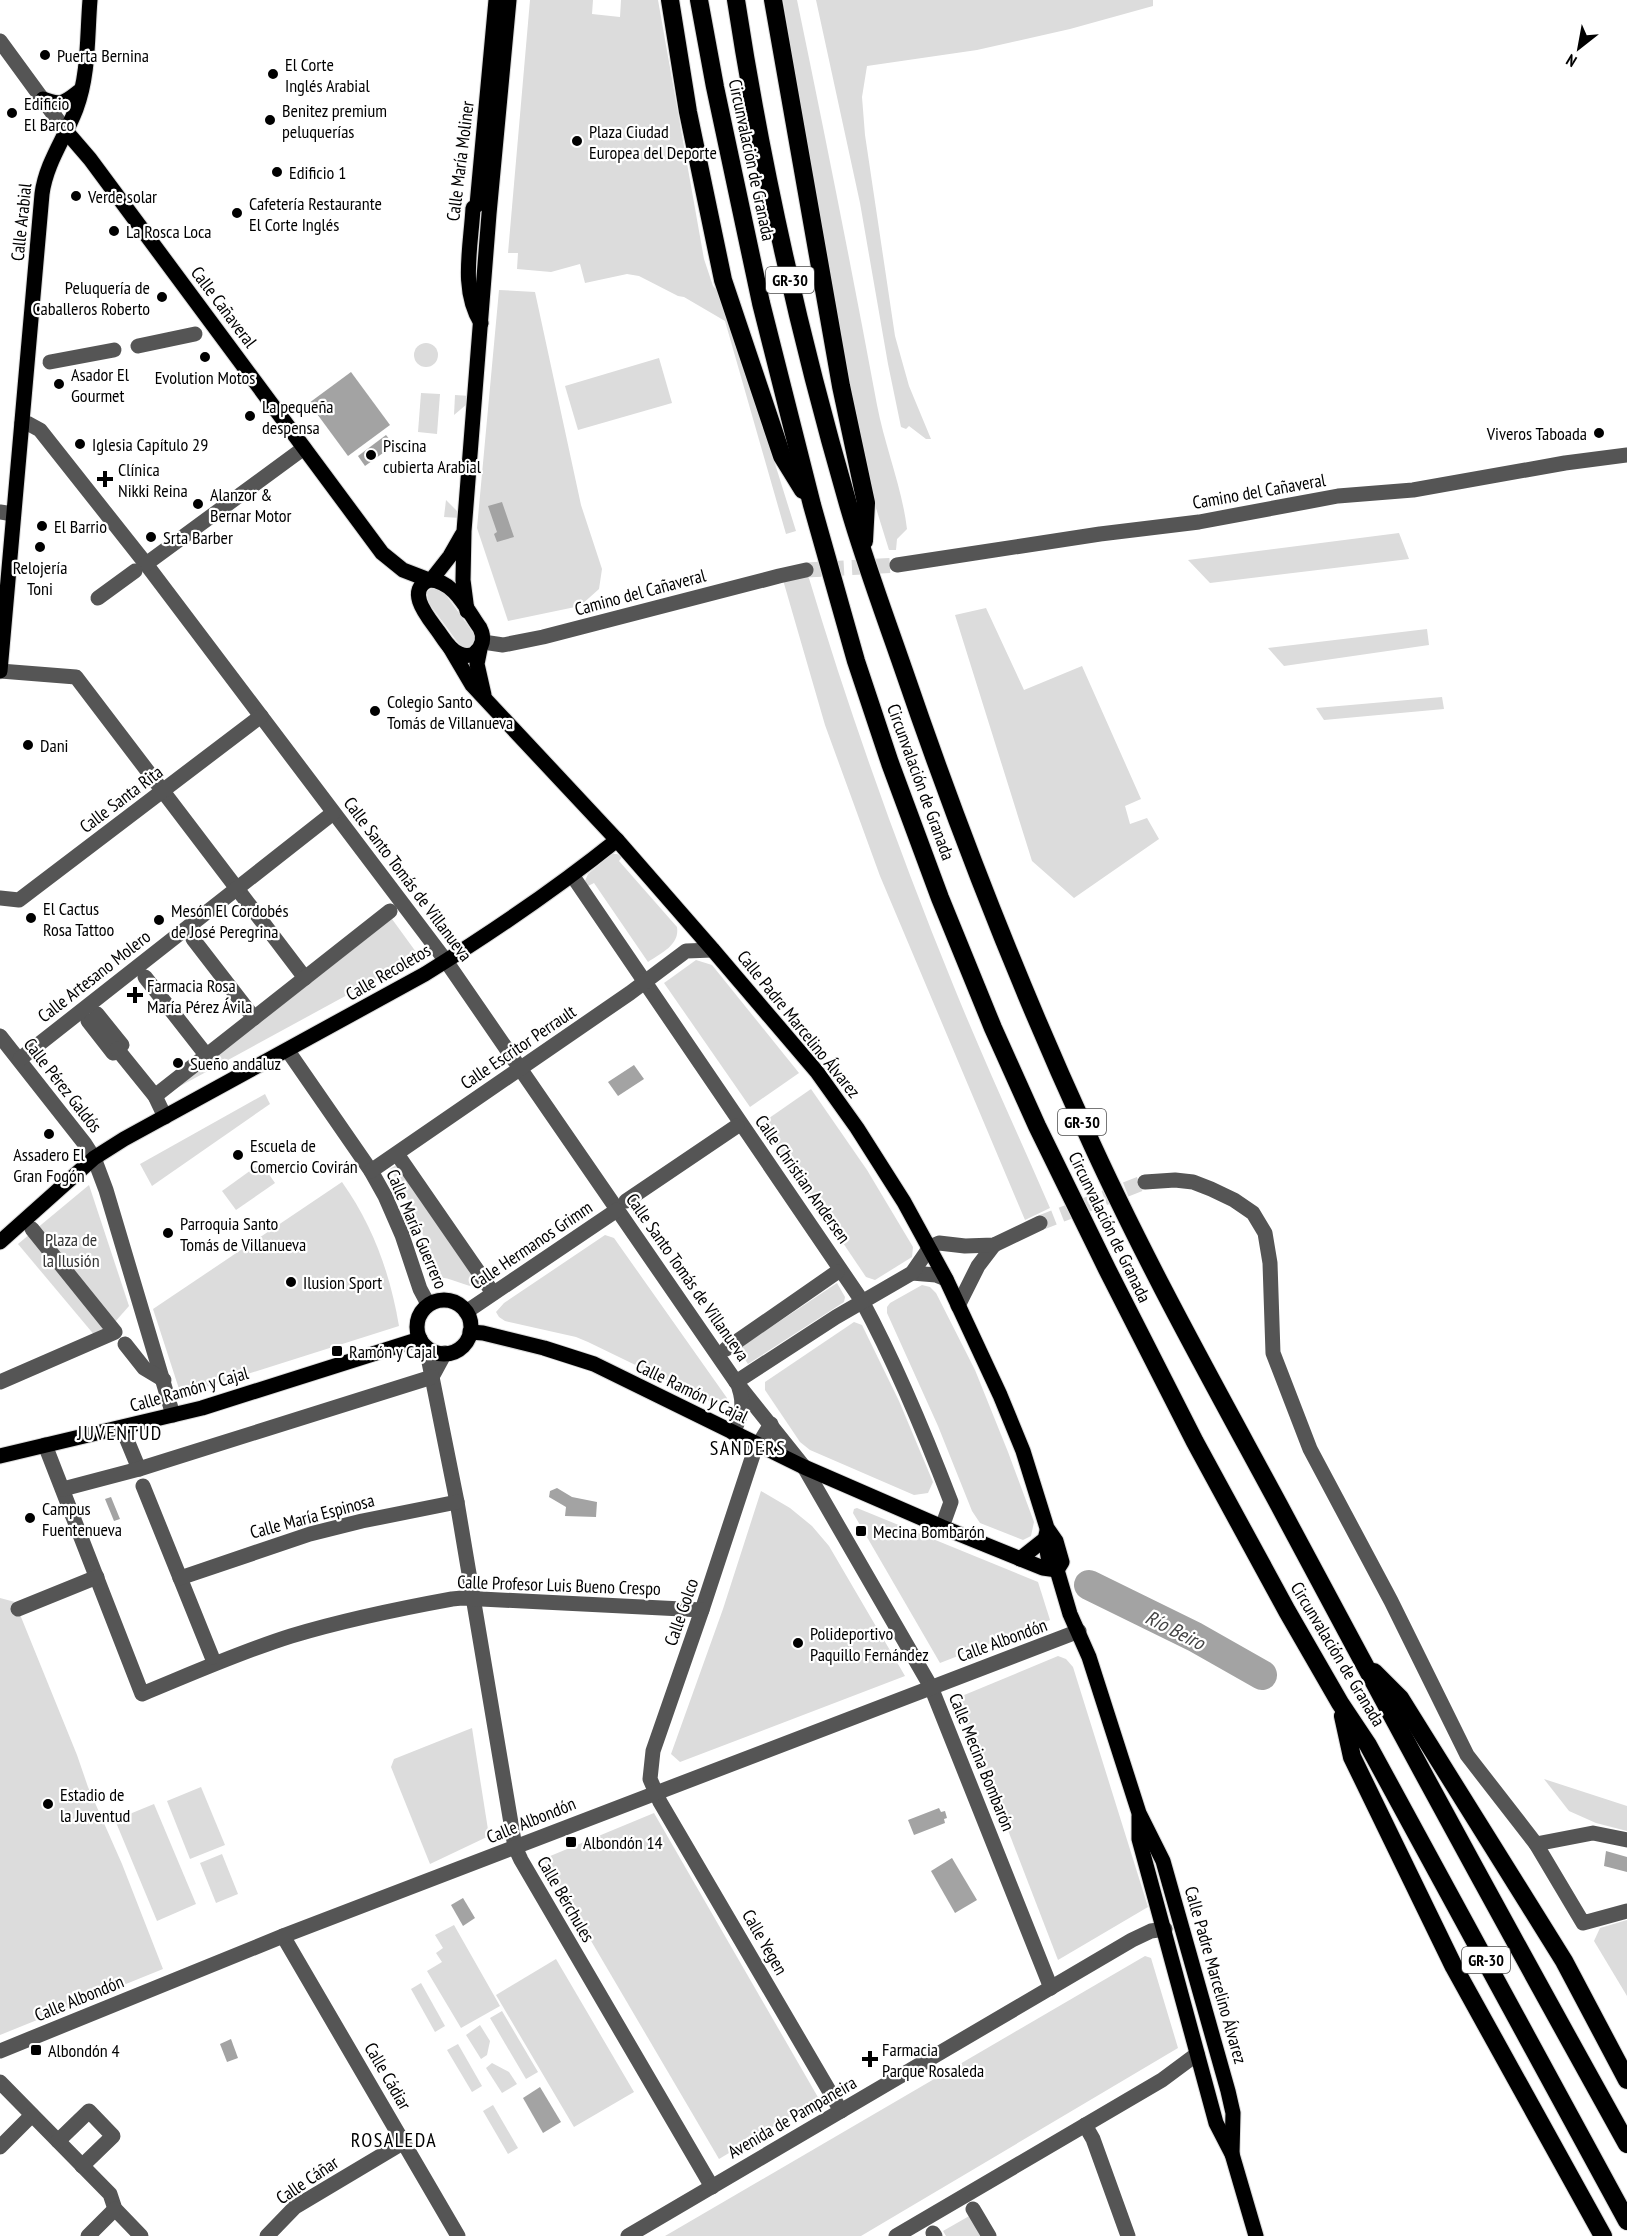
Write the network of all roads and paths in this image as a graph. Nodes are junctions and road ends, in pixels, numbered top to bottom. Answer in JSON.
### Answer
{"nodes":[{"id":1,"x":90,"y":0,"type":"edge"},
{"id":2,"x":496,"y":0,"type":"edge"},
{"id":3,"x":509,"y":0,"type":"edge"},
{"id":4,"x":670,"y":0,"type":"edge"},
{"id":5,"x":699,"y":0,"type":"edge"},
{"id":6,"x":736,"y":0,"type":"edge"},
{"id":7,"x":773,"y":0,"type":"edge"},
{"id":8,"x":0,"y":42,"type":"edge"},
{"id":9,"x":81,"y":90,"type":"junction"},
{"id":10,"x":43,"y":99,"type":"junction"},
{"id":11,"x":65,"y":130,"type":"junction"},
{"id":12,"x":481,"y":323,"type":"junction"},
{"id":13,"x":195,"y":334,"type":"dead end"},
{"id":14,"x":138,"y":345,"type":"dead end"},
{"id":15,"x":114,"y":350,"type":"dead end"},
{"id":16,"x":50,"y":362,"type":"dead end"},
{"id":17,"x":22,"y":423,"type":"junction"},
{"id":18,"x":304,"y":448,"type":"junction"},
{"id":19,"x":1627,"y":455,"type":"edge"},
{"id":20,"x":813,"y":505,"type":"junction"},
{"id":21,"x":7,"y":513,"type":"edge"},
{"id":22,"x":464,"y":531,"type":"junction"},
{"id":23,"x":864,"y":555,"type":"junction"},
{"id":24,"x":897,"y":565,"type":"tunnel mouth"},
{"id":25,"x":140,"y":568,"type":"junction"},
{"id":26,"x":806,"y":570,"type":"tunnel mouth"},
{"id":27,"x":431,"y":580,"type":"junction"},
{"id":28,"x":98,"y":598,"type":"dead end"},
{"id":29,"x":467,"y":610,"type":"junction"},
{"id":30,"x":449,"y":646,"type":"junction"},
{"id":31,"x":481,"y":646,"type":"junction"},
{"id":32,"x":0,"y":671,"type":"edge"},
{"id":33,"x":485,"y":696,"type":"junction"},
{"id":34,"x":261,"y":717,"type":"junction"},
{"id":35,"x":162,"y":792,"type":"junction"},
{"id":36,"x":333,"y":813,"type":"junction"},
{"id":37,"x":617,"y":840,"type":"junction"},
{"id":38,"x":572,"y":875,"type":"junction"},
{"id":39,"x":236,"y":889,"type":"junction"},
{"id":40,"x":0,"y":898,"type":"edge"},
{"id":41,"x":390,"y":911,"type":"dead end"},
{"id":42,"x":694,"y":928,"type":"junction"},
{"id":43,"x":193,"y":939,"type":"dead end"},
{"id":44,"x":712,"y":950,"type":"junction"},
{"id":45,"x":686,"y":951,"type":"junction"},
{"id":46,"x":446,"y":961,"type":"junction"},
{"id":47,"x":145,"y":977,"type":"dead end"},
{"id":48,"x":305,"y":978,"type":"junction"},
{"id":49,"x":645,"y":982,"type":"junction"},
{"id":50,"x":93,"y":1018,"type":"dead end"},
{"id":51,"x":254,"y":1018,"type":"junction"},
{"id":52,"x":0,"y":1036,"type":"edge"},
{"id":53,"x":288,"y":1051,"type":"junction"},
{"id":54,"x":207,"y":1056,"type":"junction"},
{"id":55,"x":20,"y":1059,"type":"junction"},
{"id":56,"x":520,"y":1069,"type":"junction"},
{"id":57,"x":155,"y":1096,"type":"junction"},
{"id":58,"x":165,"y":1117,"type":"junction"},
{"id":59,"x":738,"y":1126,"type":"dead end"},
{"id":60,"x":397,"y":1154,"type":"junction"},
{"id":61,"x":94,"y":1158,"type":"junction"},
{"id":62,"x":371,"y":1172,"type":"junction"},
{"id":63,"x":1144,"y":1182,"type":"tunnel mouth"},
{"id":64,"x":622,"y":1205,"type":"junction"},
{"id":65,"x":1040,"y":1223,"type":"tunnel mouth"},
{"id":66,"x":32,"y":1229,"type":"dead end"},
{"id":67,"x":0,"y":1242,"type":"edge"},
{"id":68,"x":994,"y":1245,"type":"junction"},
{"id":69,"x":930,"y":1247,"type":"junction"},
{"id":70,"x":837,"y":1272,"type":"dead end"},
{"id":71,"x":912,"y":1273,"type":"junction"},
{"id":72,"x":946,"y":1279,"type":"junction"},
{"id":73,"x":493,"y":1293,"type":"junction"},
{"id":74,"x":862,"y":1301,"type":"junction"},
{"id":75,"x":428,"y":1304,"type":"junction"},
{"id":76,"x":958,"y":1306,"type":"junction"},
{"id":77,"x":466,"y":1312,"type":"junction"},
{"id":78,"x":470,"y":1332,"type":"junction"},
{"id":79,"x":151,"y":1337,"type":"junction"},
{"id":80,"x":423,"y":1343,"type":"junction"},
{"id":81,"x":726,"y":1349,"type":"dead end"},
{"id":82,"x":445,"y":1353,"type":"junction"},
{"id":83,"x":432,"y":1377,"type":"junction"},
{"id":84,"x":164,"y":1380,"type":"junction"},
{"id":85,"x":0,"y":1382,"type":"edge"},
{"id":86,"x":736,"y":1382,"type":"junction"},
{"id":87,"x":173,"y":1415,"type":"junction"},
{"id":88,"x":771,"y":1424,"type":"junction"},
{"id":89,"x":122,"y":1428,"type":"junction"},
{"id":90,"x":733,"y":1433,"type":"junction"},
{"id":91,"x":45,"y":1445,"type":"junction"},
{"id":92,"x":758,"y":1445,"type":"junction"},
{"id":93,"x":0,"y":1456,"type":"edge"},
{"id":94,"x":804,"y":1467,"type":"junction"},
{"id":95,"x":139,"y":1469,"type":"junction"},
{"id":96,"x":143,"y":1486,"type":"dead end"},
{"id":97,"x":63,"y":1489,"type":"junction"},
{"id":98,"x":457,"y":1502,"type":"junction"},
{"id":99,"x":942,"y":1527,"type":"junction"},
{"id":100,"x":1046,"y":1533,"type":"junction"},
{"id":101,"x":1020,"y":1559,"type":"junction"},
{"id":102,"x":1057,"y":1570,"type":"junction"},
{"id":103,"x":97,"y":1577,"type":"junction"},
{"id":104,"x":180,"y":1578,"type":"junction"},
{"id":105,"x":472,"y":1599,"type":"junction"},
{"id":106,"x":18,"y":1610,"type":"dead end"},
{"id":107,"x":702,"y":1610,"type":"junction"},
{"id":108,"x":1079,"y":1631,"type":"junction"},
{"id":109,"x":212,"y":1657,"type":"dead end"},
{"id":110,"x":1362,"y":1662,"type":"junction"},
{"id":111,"x":931,"y":1687,"type":"junction"},
{"id":112,"x":1340,"y":1703,"type":"junction"},
{"id":113,"x":656,"y":1792,"type":"junction"},
{"id":114,"x":1139,"y":1813,"type":"junction"},
{"id":115,"x":1627,"y":1840,"type":"edge"},
{"id":116,"x":1536,"y":1844,"type":"junction"},
{"id":117,"x":515,"y":1847,"type":"junction"},
{"id":118,"x":1627,"y":1911,"type":"edge"},
{"id":119,"x":1165,"y":1929,"type":"junction"},
{"id":120,"x":284,"y":1936,"type":"junction"},
{"id":121,"x":1197,"y":1976,"type":"junction"},
{"id":122,"x":1051,"y":1988,"type":"junction"},
{"id":123,"x":1202,"y":1994,"type":"junction"},
{"id":124,"x":0,"y":2051,"type":"edge"},
{"id":125,"x":1197,"y":2054,"type":"junction"},
{"id":126,"x":1175,"y":2072,"type":"junction"},
{"id":127,"x":1203,"y":2078,"type":"junction"},
{"id":128,"x":1627,"y":2080,"type":"edge"},
{"id":129,"x":0,"y":2082,"type":"edge"},
{"id":130,"x":841,"y":2111,"type":"junction"},
{"id":131,"x":32,"y":2115,"type":"junction"},
{"id":132,"x":1085,"y":2125,"type":"junction"},
{"id":133,"x":58,"y":2141,"type":"junction"},
{"id":134,"x":404,"y":2142,"type":"junction"},
{"id":135,"x":1627,"y":2144,"type":"edge"},
{"id":136,"x":0,"y":2147,"type":"edge"},
{"id":137,"x":1232,"y":2154,"type":"junction"},
{"id":138,"x":82,"y":2166,"type":"junction"},
{"id":139,"x":712,"y":2187,"type":"junction"},
{"id":140,"x":115,"y":2209,"type":"junction"},
{"id":141,"x":973,"y":2209,"type":"dead end"},
{"id":142,"x":1627,"y":2221,"type":"edge"},
{"id":143,"x":88,"y":2236,"type":"edge"},
{"id":144,"x":141,"y":2236,"type":"edge"},
{"id":145,"x":267,"y":2236,"type":"edge"},
{"id":146,"x":458,"y":2236,"type":"edge"},
{"id":147,"x":628,"y":2236,"type":"edge"},
{"id":148,"x":896,"y":2236,"type":"edge"},
{"id":149,"x":988,"y":2236,"type":"edge"},
{"id":150,"x":1128,"y":2236,"type":"edge"},
{"id":151,"x":1257,"y":2236,"type":"edge"},
{"id":152,"x":1603,"y":2236,"type":"edge"}],
"edges":[{"from":1,"to":9,"type":"main road","name":"Calle Arabial"},
{"from":2,"to":12,"type":"main road","name":"Calle María Moliner"},
{"from":3,"to":12,"type":"main road","name":"Calle María Moliner"},
{"from":4,"to":20,"type":"highway"},
{"from":5,"to":20,"type":"highway","name":"Circunvalación de Granada","number":"GR-30"},
{"from":6,"to":23,"type":"highway","name":"Circunvalación de Granada","number":"GR-30"},
{"from":7,"to":23,"type":"highway"},
{"from":8,"to":10,"type":"street","name":"Calle Cañaveral"},
{"from":9,"to":10,"type":"main road"},
{"from":9,"to":11,"type":"main road","name":"Calle Arabial"},
{"from":10,"to":11,"type":"street","name":"Calle Cañaveral"},
{"from":11,"to":17,"type":"main road","name":"Calle Arabial"},
{"from":11,"to":18,"type":"main road","name":"Calle Cañaveral"},
{"from":12,"to":22,"type":"main road","name":"Calle María Moliner"},
{"from":13,"to":14,"type":"street"},
{"from":15,"to":16,"type":"street"},
{"from":17,"to":21,"type":"main road","name":"Calle Arabial"},
{"from":17,"to":25,"type":"street","name":"Calle Santo Tomás de Villanueva"},
{"from":18,"to":25,"type":"street"},
{"from":18,"to":27,"type":"main road","name":"Calle Cañaveral"},
{"from":19,"to":24,"type":"street","name":"Camino del Cañaveral"},
{"from":20,"to":112,"type":"highway","name":"Circunvalación de Granada","number":"GR-30"},
{"from":21,"to":32,"type":"main road","name":"Calle Arabial"},
{"from":22,"to":27,"type":"main road","name":"Calle María Moliner"},
{"from":22,"to":29,"type":"main road","name":"Calle María Moliner"},
{"from":23,"to":110,"type":"highway","name":"Circunvalación de Granada","number":"GR-30"},
{"from":25,"to":28,"type":"street"},
{"from":25,"to":34,"type":"street","name":"Calle Santo Tomás de Villanueva"},
{"from":26,"to":31,"type":"street","name":"Camino del Cañaveral"},
{"from":27,"to":29,"type":"main road","name":"Calle Cañaveral"},
{"from":27,"to":30,"type":"main road","name":"Calle Padre Marcelino Álvarez"},
{"from":29,"to":31,"type":"main road","name":"Calle Cañaveral"},
{"from":30,"to":31,"type":"main road"},
{"from":30,"to":33,"type":"main road","name":"Calle Padre Marcelino Álvarez"},
{"from":31,"to":33,"type":"main road","name":"Calle Padre Marcelino Álvarez"},
{"from":32,"to":35,"type":"street"},
{"from":33,"to":37,"type":"main road","name":"Calle Padre Marcelino Álvarez"},
{"from":34,"to":35,"type":"street","name":"Calle Santa Rita"},
{"from":34,"to":36,"type":"street","name":"Calle Santo Tomás de Villanueva"},
{"from":35,"to":39,"type":"street"},
{"from":35,"to":40,"type":"street","name":"Calle Santa Rita"},
{"from":36,"to":39,"type":"street","name":"Calle Artesano Molero"},
{"from":36,"to":46,"type":"street","name":"Calle Santo Tomás de Villanueva"},
{"from":37,"to":38,"type":"main road","name":"Calle Recoletos"},
{"from":37,"to":42,"type":"main road","name":"Calle Padre Marcelino Álvarez"},
{"from":38,"to":46,"type":"main road","name":"Calle Recoletos"},
{"from":38,"to":49,"type":"street","name":"Calle Christian Andersen"},
{"from":39,"to":48,"type":"street"},
{"from":39,"to":55,"type":"street","name":"Calle Artesano Molero"},
{"from":41,"to":48,"type":"street"},
{"from":42,"to":44,"type":"main road","name":"Calle Padre Marcelino Álvarez"},
{"from":42,"to":45,"type":"street"},
{"from":43,"to":51,"type":"street"},
{"from":44,"to":45,"type":"street"},
{"from":44,"to":69,"type":"main road","name":"Calle Padre Marcelino Álvarez"},
{"from":45,"to":49,"type":"street","name":"Calle Escritor Perrault"},
{"from":46,"to":53,"type":"main road","name":"Calle Recoletos"},
{"from":46,"to":56,"type":"street","name":"Calle Santo Tomás de Villanueva"},
{"from":47,"to":54,"type":"street"},
{"from":48,"to":51,"type":"street"},
{"from":49,"to":56,"type":"street","name":"Calle Escritor Perrault"},
{"from":49,"to":74,"type":"street","name":"Calle Christian Andersen"},
{"from":50,"to":57,"type":"street"},
{"from":51,"to":54,"type":"street"},
{"from":52,"to":55,"type":"street","name":"Calle Pérez Galdós"},
{"from":53,"to":58,"type":"main road","name":"Calle Recoletos"},
{"from":53,"to":62,"type":"street","name":"Calle María Guerrero"},
{"from":54,"to":57,"type":"street"},
{"from":55,"to":61,"type":"street","name":"Calle Pérez Galdós"},
{"from":56,"to":60,"type":"street","name":"Calle Escritor Perrault"},
{"from":56,"to":64,"type":"street","name":"Calle Santo Tomás de Villanueva"},
{"from":57,"to":58,"type":"street"},
{"from":58,"to":61,"type":"main road","name":"Calle Recoletos"},
{"from":59,"to":64,"type":"street","name":"Calle Hermanos Grimm"},
{"from":60,"to":62,"type":"street","name":"Calle Escritor Perrault"},
{"from":60,"to":73,"type":"street","name":"Calle María Guerrero"},
{"from":61,"to":67,"type":"main road"},
{"from":61,"to":79,"type":"street"},
{"from":62,"to":75,"type":"street","name":"Calle María Guerrero"},
{"from":63,"to":116,"type":"street"},
{"from":64,"to":73,"type":"street","name":"Calle Hermanos Grimm"},
{"from":64,"to":86,"type":"street","name":"Calle Santo Tomás de Villanueva"},
{"from":65,"to":68,"type":"street"},
{"from":66,"to":85,"type":"street"},
{"from":68,"to":69,"type":"street"},
{"from":68,"to":76,"type":"street"},
{"from":69,"to":71,"type":"street"},
{"from":69,"to":72,"type":"main road","name":"Calle Padre Marcelino Álvarez"},
{"from":70,"to":81,"type":"street"},
{"from":71,"to":72,"type":"street"},
{"from":71,"to":74,"type":"street"},
{"from":72,"to":76,"type":"main road","name":"Calle Padre Marcelino Álvarez"},
{"from":73,"to":77,"type":"street","name":"Calle Hermanos Grimm"},
{"from":74,"to":86,"type":"street"},
{"from":74,"to":99,"type":"street","name":"Calle Christian Andersen"},
{"from":75,"to":77,"type":"main road"},
{"from":75,"to":80,"type":"main road"},
{"from":76,"to":100,"type":"main road","name":"Calle Padre Marcelino Álvarez"},
{"from":77,"to":78,"type":"main road"},
{"from":78,"to":82,"type":"main road"},
{"from":78,"to":90,"type":"main road","name":"Calle Ramón y Cajal"},
{"from":79,"to":84,"type":"street"},
{"from":79,"to":84,"type":"street"},
{"from":80,"to":82,"type":"main road"},
{"from":80,"to":83,"type":"street"},
{"from":80,"to":87,"type":"main road","name":"Calle Ramón y Cajal"},
{"from":82,"to":83,"type":"street"},
{"from":83,"to":95,"type":"street"},
{"from":83,"to":98,"type":"street"},
{"from":84,"to":87,"type":"street"},
{"from":86,"to":88,"type":"street","name":"Calle Santo Tomás de Villanueva"},
{"from":86,"to":90,"type":"street","name":"Calle Santo Tomás de Villanueva"},
{"from":87,"to":89,"type":"main road","name":"Calle Ramón y Cajal"},
{"from":88,"to":92,"type":"street"},
{"from":88,"to":94,"type":"street","name":"Calle Santo Tomás de Villanueva"},
{"from":89,"to":91,"type":"main road","name":"Calle Ramón y Cajal"},
{"from":89,"to":95,"type":"street"},
{"from":90,"to":92,"type":"main road","name":"Calle Ramón y Cajal"},
{"from":91,"to":93,"type":"main road","name":"Calle Ramón y Cajal"},
{"from":91,"to":97,"type":"street"},
{"from":92,"to":94,"type":"main road","name":"Calle Ramón y Cajal"},
{"from":92,"to":107,"type":"street","name":"Calle Golco"},
{"from":94,"to":99,"type":"main road","name":"Calle Ramón y Cajal"},
{"from":94,"to":111,"type":"street","name":"Calle Mecina Bombarón"},
{"from":95,"to":97,"type":"street"},
{"from":96,"to":104,"type":"street"},
{"from":97,"to":103,"type":"street"},
{"from":98,"to":104,"type":"street","name":"Calle María Espinosa"},
{"from":98,"to":105,"type":"street"},
{"from":99,"to":101,"type":"main road","name":"Calle Ramón y Cajal"},
{"from":100,"to":101,"type":"main road"},
{"from":100,"to":102,"type":"main road","name":"Calle Padre Marcelino Álvarez"},
{"from":101,"to":102,"type":"main road","name":"Calle Ramón y Cajal"},
{"from":102,"to":108,"type":"main road","name":"Calle Padre Marcelino Álvarez"},
{"from":103,"to":105,"type":"street","name":"Calle Profesor Luis Bueno Crespo"},
{"from":103,"to":106,"type":"street"},
{"from":104,"to":109,"type":"street"},
{"from":105,"to":107,"type":"street","name":"Calle Profesor Luis Bueno Crespo"},
{"from":105,"to":117,"type":"street","name":"Calle Bérchules"},
{"from":107,"to":113,"type":"street","name":"Calle Golco"},
{"from":108,"to":111,"type":"street","name":"Calle Albondón"},
{"from":108,"to":114,"type":"main road","name":"Calle Padre Marcelino Álvarez"},
{"from":110,"to":128,"type":"highway"},
{"from":110,"to":135,"type":"highway","name":"Circunvalación de Granada","number":"GR-30"},
{"from":111,"to":113,"type":"street","name":"Calle Albondón"},
{"from":111,"to":122,"type":"street","name":"Calle Mecina Bombarón"},
{"from":112,"to":142,"type":"highway","name":"Circunvalación de Granada","number":"GR-30"},
{"from":112,"to":152,"type":"highway"},
{"from":113,"to":117,"type":"street","name":"Calle Albondón"},
{"from":113,"to":130,"type":"street","name":"Calle Yegen"},
{"from":114,"to":119,"type":"main road","name":"Calle Padre Marcelino Álvarez"},
{"from":114,"to":121,"type":"main road","name":"Calle Padre Marcelino Álvarez"},
{"from":115,"to":116,"type":"street"},
{"from":116,"to":118,"type":"street"},
{"from":117,"to":120,"type":"street","name":"Calle Albondón"},
{"from":117,"to":139,"type":"street","name":"Calle Bérchules"},
{"from":119,"to":121,"type":"main road"},
{"from":119,"to":122,"type":"street","name":"Avenida de Pampaneira"},
{"from":119,"to":125,"type":"main road","name":"Calle Padre Marcelino Álvarez"},
{"from":120,"to":124,"type":"street","name":"Calle Albondón"},
{"from":120,"to":134,"type":"street","name":"Calle Cádiar"},
{"from":121,"to":123,"type":"main road","name":"Calle Padre Marcelino Álvarez"},
{"from":122,"to":130,"type":"street","name":"Avenida de Pampaneira"},
{"from":123,"to":125,"type":"main road"},
{"from":123,"to":137,"type":"main road","name":"Calle Padre Marcelino Álvarez"},
{"from":125,"to":126,"type":"street"},
{"from":125,"to":127,"type":"main road","name":"Calle Padre Marcelino Álvarez"},
{"from":126,"to":127,"type":"street"},
{"from":126,"to":132,"type":"street"},
{"from":127,"to":137,"type":"main road","name":"Calle Padre Marcelino Álvarez"},
{"from":129,"to":131,"type":"street"},
{"from":130,"to":139,"type":"street","name":"Avenida de Pampaneira"},
{"from":131,"to":133,"type":"street"},
{"from":131,"to":136,"type":"street"},
{"from":132,"to":148,"type":"street"},
{"from":132,"to":150,"type":"street"},
{"from":133,"to":138,"type":"street"},
{"from":133,"to":138,"type":"street"},
{"from":134,"to":145,"type":"street","name":"Calle Cáñar"},
{"from":134,"to":146,"type":"street","name":"Calle Cádiar"},
{"from":137,"to":151,"type":"main road","name":"Calle Padre Marcelino Álvarez"},
{"from":138,"to":140,"type":"street"},
{"from":139,"to":147,"type":"street","name":"Avenida de Pampaneira"},
{"from":140,"to":143,"type":"street"},
{"from":140,"to":144,"type":"street"},
{"from":141,"to":149,"type":"street"}]}
